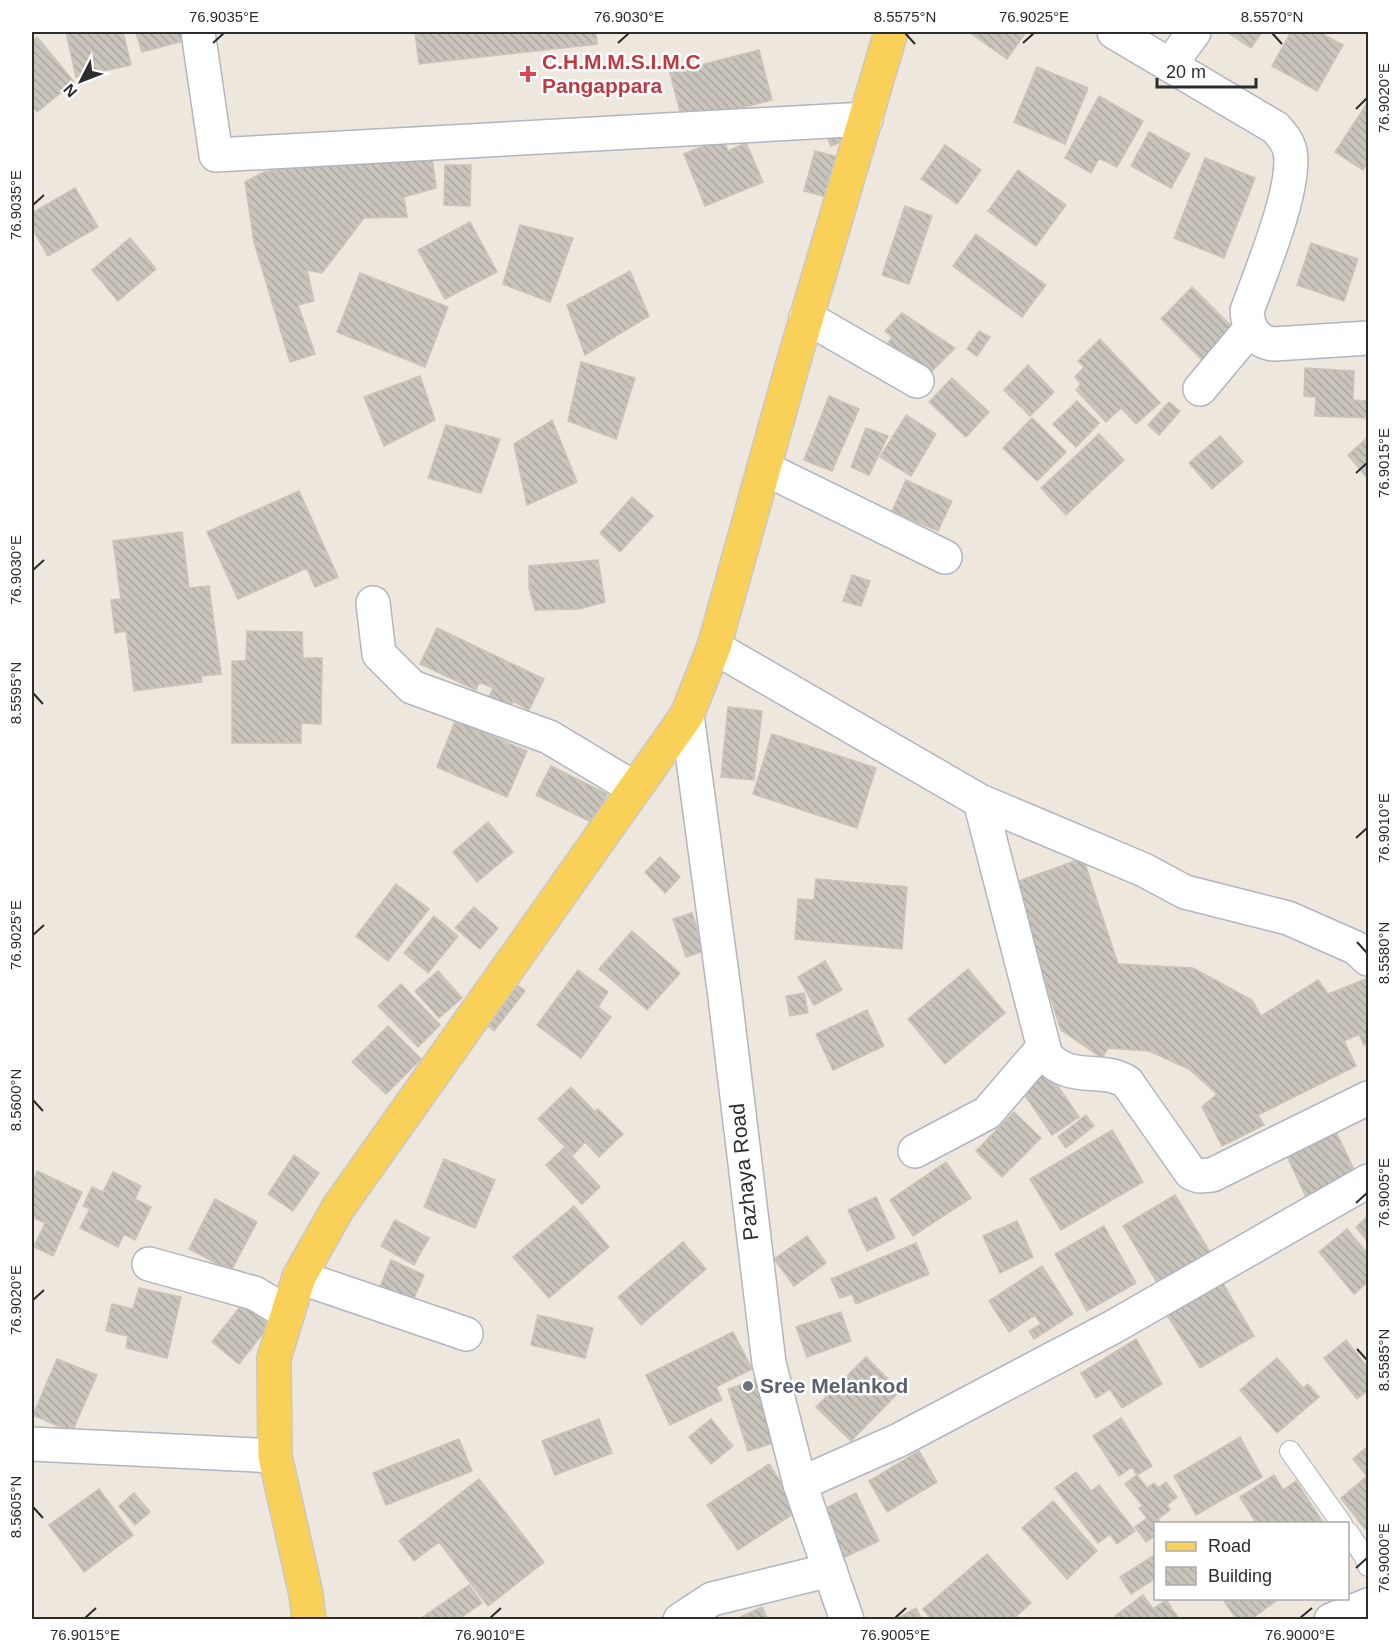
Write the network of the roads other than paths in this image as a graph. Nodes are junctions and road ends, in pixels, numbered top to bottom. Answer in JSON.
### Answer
{"nodes":[{"id":1,"x":198,"y":32,"type":"edge"},
{"id":2,"x":891,"y":32,"type":"edge"},
{"id":3,"x":1114,"y":32,"type":"edge"},
{"id":4,"x":1194,"y":32,"type":"edge"},
{"id":5,"x":1170,"y":65,"type":"junction"},
{"id":6,"x":866,"y":119,"type":"junction"},
{"id":7,"x":806,"y":317,"type":"junction"},
{"id":8,"x":1251,"y":328,"type":"junction"},
{"id":9,"x":1368,"y":338,"type":"edge"},
{"id":10,"x":917,"y":381,"type":"dead end"},
{"id":11,"x":1200,"y":389,"type":"dead end"},
{"id":12,"x":764,"y":468,"type":"junction"},
{"id":13,"x":945,"y":558,"type":"dead end"},
{"id":14,"x":373,"y":603,"type":"dead end"},
{"id":15,"x":714,"y":647,"type":"junction"},
{"id":16,"x":687,"y":715,"type":"junction"},
{"id":17,"x":634,"y":788,"type":"junction"},
{"id":18,"x":980,"y":801,"type":"junction"},
{"id":19,"x":1368,"y":959,"type":"edge"},
{"id":20,"x":1042,"y":1049,"type":"junction"},
{"id":21,"x":1368,"y":1098,"type":"edge"},
{"id":22,"x":915,"y":1151,"type":"dead end"},
{"id":23,"x":1368,"y":1181,"type":"edge"},
{"id":24,"x":148,"y":1264,"type":"dead end"},
{"id":25,"x":299,"y":1277,"type":"junction"},
{"id":26,"x":288,"y":1313,"type":"junction"},
{"id":27,"x":466,"y":1334,"type":"dead end"},
{"id":28,"x":32,"y":1444,"type":"edge"},
{"id":29,"x":1290,"y":1451,"type":"dead end"},
{"id":30,"x":275,"y":1456,"type":"junction"},
{"id":31,"x":800,"y":1484,"type":"junction"},
{"id":32,"x":1341,"y":1522,"type":"edge"},
{"id":33,"x":1349,"y":1535,"type":"edge"},
{"id":34,"x":1368,"y":1566,"type":"edge"},
{"id":35,"x":830,"y":1570,"type":"junction"},
{"id":36,"x":1368,"y":1605,"type":"edge"},
{"id":37,"x":309,"y":1620,"type":"edge"},
{"id":38,"x":680,"y":1620,"type":"edge"},
{"id":39,"x":847,"y":1620,"type":"edge"},
{"id":40,"x":1331,"y":1620,"type":"edge"}],
"edges":[{"from":1,"to":6,"type":"street"},
{"from":2,"to":6,"type":"main road"},
{"from":3,"to":5,"type":"street"},
{"from":4,"to":5,"type":"street"},
{"from":5,"to":8,"type":"street"},
{"from":6,"to":7,"type":"main road"},
{"from":7,"to":10,"type":"street"},
{"from":7,"to":12,"type":"main road"},
{"from":8,"to":9,"type":"street"},
{"from":8,"to":11,"type":"street"},
{"from":12,"to":13,"type":"street"},
{"from":12,"to":15,"type":"main road"},
{"from":14,"to":17,"type":"street"},
{"from":15,"to":16,"type":"main road"},
{"from":15,"to":18,"type":"street"},
{"from":16,"to":17,"type":"main road"},
{"from":16,"to":31,"type":"street","name":"Pazhaya Road"},
{"from":17,"to":25,"type":"main road"},
{"from":18,"to":19,"type":"street"},
{"from":18,"to":20,"type":"street"},
{"from":20,"to":21,"type":"street"},
{"from":20,"to":22,"type":"street"},
{"from":23,"to":31,"type":"street"},
{"from":24,"to":26,"type":"street"},
{"from":25,"to":26,"type":"main road"},
{"from":25,"to":27,"type":"street"},
{"from":26,"to":30,"type":"main road"},
{"from":28,"to":30,"type":"street"},
{"from":29,"to":32,"type":"lane"},
{"from":30,"to":37,"type":"main road"},
{"from":31,"to":35,"type":"street","name":"Pazhaya Road"},
{"from":33,"to":34,"type":"lane"},
{"from":35,"to":38,"type":"street"},
{"from":35,"to":39,"type":"street","name":"Pazhaya Road"},
{"from":36,"to":40,"type":"street"}]}
